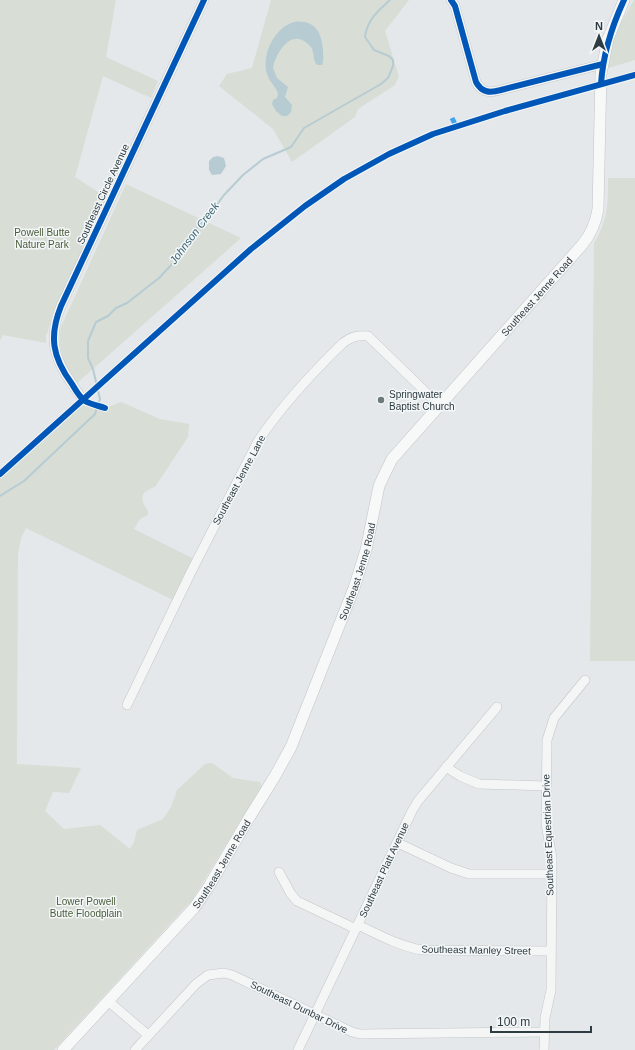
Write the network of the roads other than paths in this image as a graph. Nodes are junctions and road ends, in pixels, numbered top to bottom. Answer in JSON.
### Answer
{"nodes":[{"id":1,"x":204,"y":0,"type":"edge"},
{"id":2,"x":452,"y":0,"type":"edge"},
{"id":3,"x":624,"y":0,"type":"edge"},
{"id":4,"x":603,"y":64,"type":"junction"},
{"id":5,"x":81,"y":397,"type":"dead end"},
{"id":6,"x":439,"y":405,"type":"junction"},
{"id":7,"x":585,"y":680,"type":"dead end"},
{"id":8,"x":127,"y":705,"type":"dead end"},
{"id":9,"x":498,"y":706,"type":"dead end"},
{"id":10,"x":446,"y":767,"type":"junction"},
{"id":11,"x":546,"y":786,"type":"junction"},
{"id":12,"x":398,"y":843,"type":"junction"},
{"id":13,"x":279,"y":872,"type":"dead end"},
{"id":14,"x":551,"y":874,"type":"junction"},
{"id":15,"x":357,"y":927,"type":"junction"},
{"id":16,"x":551,"y":951,"type":"junction"},
{"id":17,"x":108,"y":1001,"type":"junction"},
{"id":18,"x":315,"y":1015,"type":"junction"},
{"id":19,"x":544,"y":1032,"type":"junction"},
{"id":20,"x":148,"y":1035,"type":"junction"},
{"id":21,"x":63,"y":1050,"type":"edge"},
{"id":22,"x":135,"y":1050,"type":"edge"},
{"id":23,"x":298,"y":1050,"type":"edge"},
{"id":24,"x":544,"y":1050,"type":"edge"}],
"edges":[{"from":1,"to":5,"type":"street","name":"Southeast Circle Avenue"},
{"from":2,"to":4,"type":"street"},
{"from":3,"to":4,"type":"main road","name":"Southeast Jenne Road"},
{"from":4,"to":6,"type":"main road","name":"Southeast Jenne Road"},
{"from":6,"to":8,"type":"street","name":"Southeast Jenne Lane"},
{"from":6,"to":17,"type":"main road","name":"Southeast Jenne Road"},
{"from":7,"to":11,"type":"street","name":"Southeast Equestrian Drive"},
{"from":9,"to":10,"type":"street","name":"Southeast Platt Avenue"},
{"from":10,"to":11,"type":"street"},
{"from":10,"to":12,"type":"street","name":"Southeast Platt Avenue"},
{"from":11,"to":14,"type":"street","name":"Southeast Equestrian Drive"},
{"from":12,"to":14,"type":"street"},
{"from":12,"to":15,"type":"street","name":"Southeast Platt Avenue"},
{"from":13,"to":15,"type":"street","name":"Southeast Manley Street"},
{"from":14,"to":16,"type":"street","name":"Southeast Equestrian Drive"},
{"from":15,"to":16,"type":"street","name":"Southeast Manley Street"},
{"from":15,"to":18,"type":"street","name":"Southeast Platt Avenue"},
{"from":16,"to":19,"type":"street","name":"Southeast Equestrian Drive"},
{"from":17,"to":20,"type":"street"},
{"from":17,"to":21,"type":"main road","name":"Southeast Jenne Road"},
{"from":18,"to":19,"type":"street","name":"Southeast Dunbar Drive"},
{"from":18,"to":20,"type":"street","name":"Southeast Dunbar Drive"},
{"from":18,"to":23,"type":"street","name":"Southeast Platt Avenue"},
{"from":19,"to":24,"type":"street","name":"Southeast Equestrian Drive"},
{"from":20,"to":22,"type":"street","name":"Southeast Dunbar Drive"}]}
